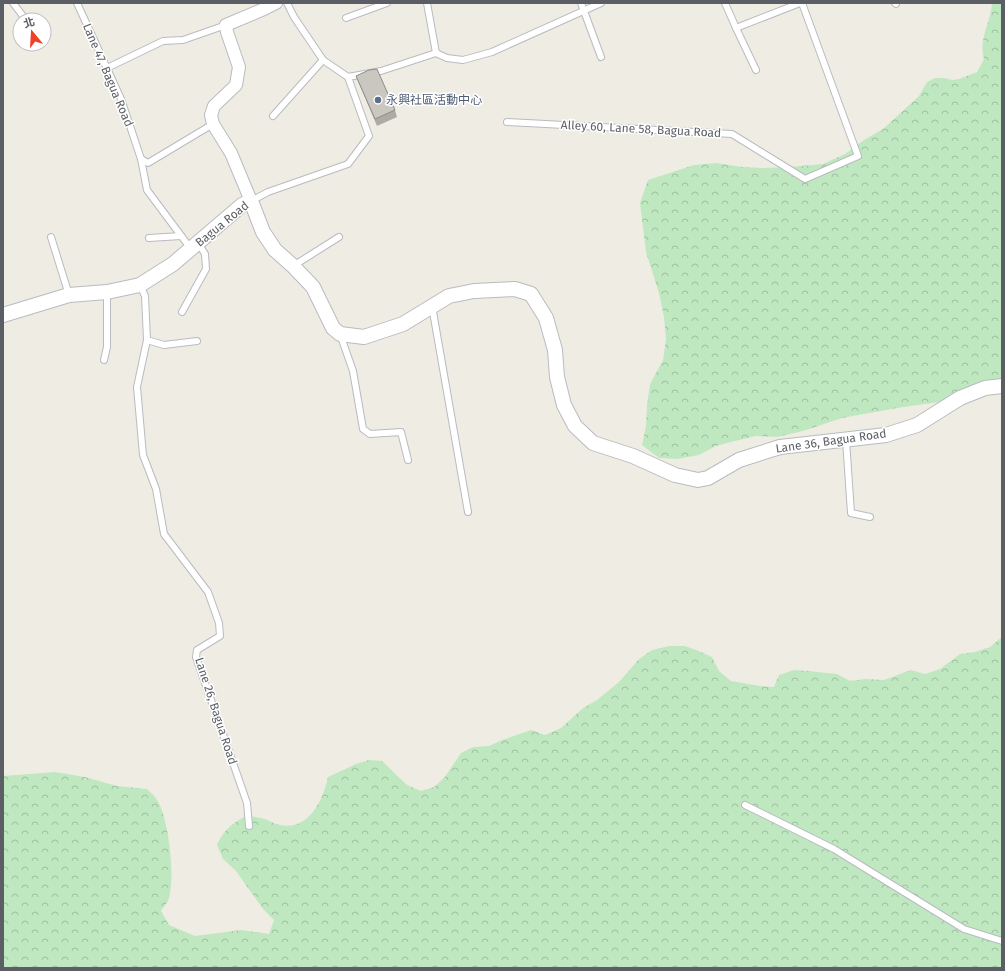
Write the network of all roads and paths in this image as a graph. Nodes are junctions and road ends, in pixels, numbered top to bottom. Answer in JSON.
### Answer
{"nodes":[{"id":1,"x":13,"y":3,"type":"edge"},
{"id":2,"x":77,"y":3,"type":"edge"},
{"id":3,"x":276,"y":3,"type":"edge"},
{"id":4,"x":287,"y":3,"type":"edge"},
{"id":5,"x":387,"y":3,"type":"edge"},
{"id":6,"x":428,"y":3,"type":"edge"},
{"id":7,"x":581,"y":3,"type":"edge"},
{"id":8,"x":601,"y":3,"type":"edge"},
{"id":9,"x":725,"y":3,"type":"edge"},
{"id":10,"x":801,"y":3,"type":"edge"},
{"id":11,"x":585,"y":10,"type":"junction"},
{"id":12,"x":20,"y":12,"type":"edge"},
{"id":13,"x":346,"y":18,"type":"dead end"},
{"id":14,"x":226,"y":25,"type":"junction"},
{"id":15,"x":736,"y":28,"type":"junction"},
{"id":16,"x":436,"y":53,"type":"junction"},
{"id":17,"x":601,"y":57,"type":"dead end"},
{"id":18,"x":323,"y":60,"type":"junction"},
{"id":19,"x":107,"y":68,"type":"junction"},
{"id":20,"x":756,"y":70,"type":"dead end"},
{"id":21,"x":348,"y":77,"type":"junction"},
{"id":22,"x":273,"y":116,"type":"dead end"},
{"id":23,"x":507,"y":122,"type":"dead end"},
{"id":24,"x":213,"y":124,"type":"junction"},
{"id":25,"x":140,"y":159,"type":"junction"},
{"id":26,"x":251,"y":201,"type":"junction"},
{"id":27,"x":181,"y":236,"type":"junction"},
{"id":28,"x":51,"y":237,"type":"dead end"},
{"id":29,"x":339,"y":237,"type":"dead end"},
{"id":30,"x":149,"y":238,"type":"dead end"},
{"id":31,"x":195,"y":246,"type":"junction"},
{"id":32,"x":293,"y":266,"type":"junction"},
{"id":33,"x":140,"y":285,"type":"junction"},
{"id":34,"x":107,"y":292,"type":"junction"},
{"id":35,"x":69,"y":295,"type":"junction"},
{"id":36,"x":432,"y":306,"type":"junction"},
{"id":37,"x":182,"y":312,"type":"dead end"},
{"id":38,"x":3,"y":315,"type":"edge"},
{"id":39,"x":340,"y":334,"type":"junction"},
{"id":40,"x":147,"y":340,"type":"junction"},
{"id":41,"x":197,"y":341,"type":"dead end"},
{"id":42,"x":104,"y":360,"type":"dead end"},
{"id":43,"x":1002,"y":386,"type":"edge"},
{"id":44,"x":846,"y":440,"type":"junction"},
{"id":45,"x":408,"y":460,"type":"dead end"},
{"id":46,"x":468,"y":512,"type":"dead end"},
{"id":47,"x":870,"y":517,"type":"dead end"},
{"id":48,"x":745,"y":805,"type":"dead end"},
{"id":49,"x":250,"y":826,"type":"dead end"},
{"id":50,"x":1002,"y":941,"type":"edge"}],
"edges":[{"from":1,"to":12,"type":"lane"},
{"from":2,"to":19,"type":"lane","name":"Lane 47, Bagua Road"},
{"from":3,"to":14,"type":"street"},
{"from":4,"to":18,"type":"lane"},
{"from":5,"to":13,"type":"lane"},
{"from":6,"to":16,"type":"lane"},
{"from":7,"to":11,"type":"lane"},
{"from":8,"to":11,"type":"lane"},
{"from":9,"to":15,"type":"lane"},
{"from":10,"to":15,"type":"lane","name":"Alley 60, Lane 58, Bagua Road"},
{"from":10,"to":23,"type":"lane","name":"Alley 60, Lane 58, Bagua Road"},
{"from":11,"to":16,"type":"lane"},
{"from":11,"to":17,"type":"lane"},
{"from":14,"to":19,"type":"lane"},
{"from":14,"to":24,"type":"street"},
{"from":15,"to":20,"type":"lane"},
{"from":16,"to":21,"type":"lane"},
{"from":18,"to":21,"type":"lane"},
{"from":18,"to":22,"type":"lane"},
{"from":19,"to":25,"type":"lane","name":"Lane 47, Bagua Road"},
{"from":21,"to":26,"type":"lane"},
{"from":24,"to":25,"type":"lane"},
{"from":24,"to":26,"type":"street","name":"Bagua Road"},
{"from":25,"to":27,"type":"lane","name":"Lane 47, Bagua Road"},
{"from":26,"to":31,"type":"street","name":"Bagua Road"},
{"from":26,"to":32,"type":"street"},
{"from":27,"to":30,"type":"lane"},
{"from":27,"to":31,"type":"lane","name":"Lane 47, Bagua Road"},
{"from":28,"to":35,"type":"lane"},
{"from":29,"to":32,"type":"lane"},
{"from":31,"to":33,"type":"street","name":"Bagua Road"},
{"from":31,"to":37,"type":"lane","name":"Lane 47, Bagua Road"},
{"from":32,"to":39,"type":"street"},
{"from":33,"to":34,"type":"street","name":"Bagua Road"},
{"from":33,"to":40,"type":"lane","name":"Lane 26, Bagua Road"},
{"from":34,"to":35,"type":"street","name":"Bagua Road"},
{"from":34,"to":42,"type":"lane"},
{"from":35,"to":38,"type":"street","name":"Bagua Road"},
{"from":36,"to":39,"type":"street","name":"Lane 36, Bagua Road"},
{"from":36,"to":44,"type":"street","name":"Lane 36, Bagua Road"},
{"from":36,"to":46,"type":"lane"},
{"from":39,"to":45,"type":"lane"},
{"from":40,"to":41,"type":"lane"},
{"from":40,"to":49,"type":"lane","name":"Lane 26, Bagua Road"},
{"from":43,"to":44,"type":"street","name":"Lane 36, Bagua Road"},
{"from":44,"to":47,"type":"lane"},
{"from":48,"to":50,"type":"lane"}]}
